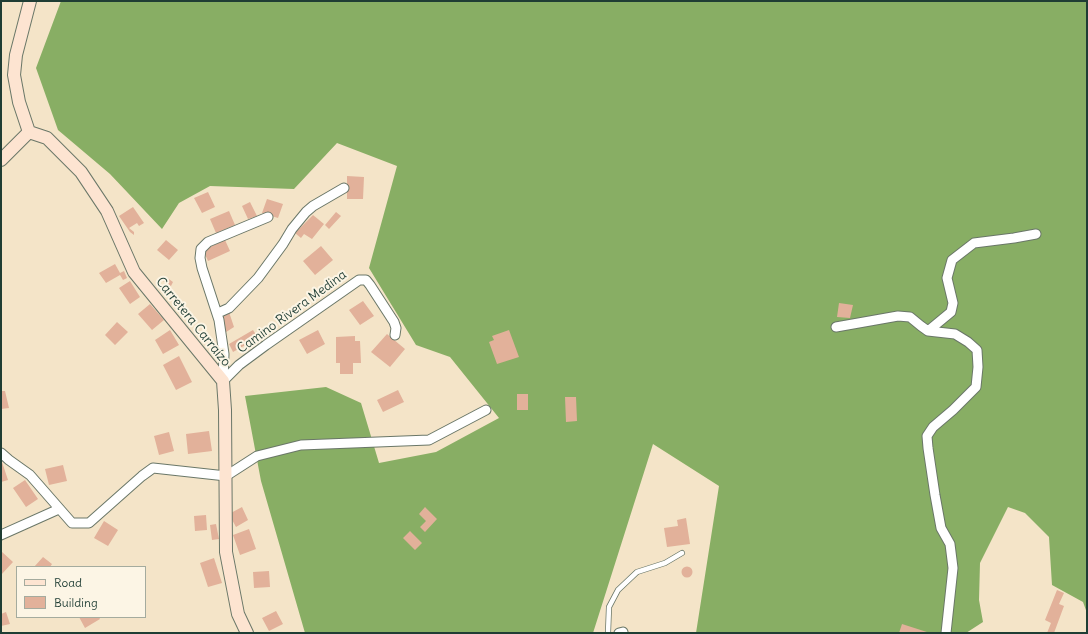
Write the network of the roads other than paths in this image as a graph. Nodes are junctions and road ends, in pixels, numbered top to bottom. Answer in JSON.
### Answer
{"nodes":[{"id":1,"x":30,"y":1,"type":"edge"},
{"id":2,"x":29,"y":132,"type":"junction"},
{"id":3,"x":1,"y":160,"type":"edge"},
{"id":4,"x":344,"y":188,"type":"dead end"},
{"id":5,"x":268,"y":217,"type":"dead end"},
{"id":6,"x":1036,"y":234,"type":"dead end"},
{"id":7,"x":218,"y":313,"type":"junction"},
{"id":8,"x":836,"y":326,"type":"dead end"},
{"id":9,"x":928,"y":331,"type":"junction"},
{"id":10,"x":395,"y":335,"type":"dead end"},
{"id":11,"x":223,"y":381,"type":"junction"},
{"id":12,"x":486,"y":410,"type":"dead end"},
{"id":13,"x":1,"y":453,"type":"edge"},
{"id":14,"x":226,"y":476,"type":"junction"},
{"id":15,"x":58,"y":509,"type":"junction"},
{"id":16,"x":1,"y":535,"type":"edge"},
{"id":17,"x":682,"y":552,"type":"dead end"},
{"id":18,"x":247,"y":633,"type":"edge"},
{"id":19,"x":608,"y":633,"type":"edge"},
{"id":20,"x":946,"y":633,"type":"edge"}],
"edges":[{"from":1,"to":2,"type":"street"},
{"from":2,"to":3,"type":"street"},
{"from":2,"to":11,"type":"street","name":"Carretera Carraízo"},
{"from":4,"to":7,"type":"street"},
{"from":5,"to":7,"type":"street"},
{"from":6,"to":9,"type":"street"},
{"from":7,"to":11,"type":"street"},
{"from":8,"to":9,"type":"street"},
{"from":9,"to":20,"type":"street"},
{"from":10,"to":11,"type":"street","name":"Camino Rivera Medina"},
{"from":11,"to":14,"type":"street","name":"Carretera Carraízo"},
{"from":12,"to":14,"type":"street"},
{"from":13,"to":15,"type":"street"},
{"from":14,"to":15,"type":"street"},
{"from":14,"to":18,"type":"street","name":"Carretera Carraízo"},
{"from":15,"to":16,"type":"street"},
{"from":17,"to":19,"type":"lane"}]}
